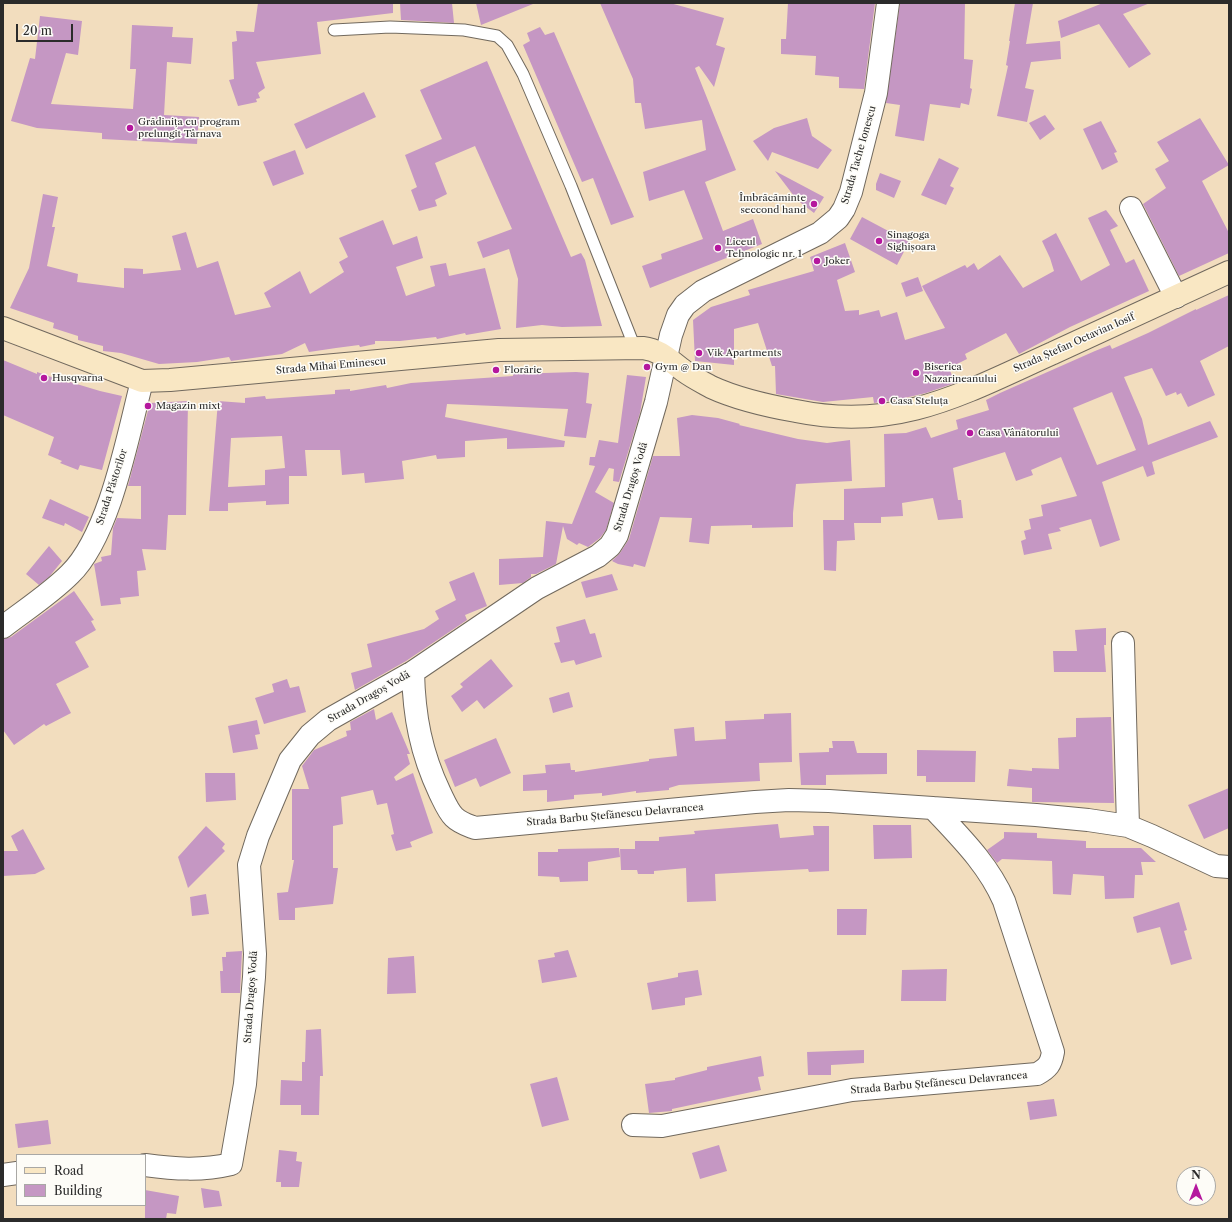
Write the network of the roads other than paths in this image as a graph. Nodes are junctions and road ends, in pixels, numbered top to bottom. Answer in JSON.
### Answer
{"nodes":[{"id":1,"x":888,"y":3,"type":"edge"},
{"id":2,"x":334,"y":30,"type":"dead end"},
{"id":3,"x":1131,"y":208,"type":"dead end"},
{"id":4,"x":1229,"y":272,"type":"edge"},
{"id":5,"x":1176,"y":297,"type":"junction"},
{"id":6,"x":3,"y":328,"type":"edge"},
{"id":7,"x":635,"y":348,"type":"junction"},
{"id":8,"x":667,"y":357,"type":"junction"},
{"id":9,"x":142,"y":381,"type":"junction"},
{"id":10,"x":3,"y":627,"type":"edge"},
{"id":11,"x":1123,"y":643,"type":"dead end"},
{"id":12,"x":413,"y":672,"type":"junction"},
{"id":13,"x":933,"y":808,"type":"junction"},
{"id":14,"x":1128,"y":826,"type":"junction"},
{"id":15,"x":1229,"y":867,"type":"edge"},
{"id":16,"x":633,"y":1125,"type":"dead end"},
{"id":17,"x":146,"y":1165,"type":"edge"},
{"id":18,"x":16,"y":1173,"type":"edge"},
{"id":19,"x":3,"y":1175,"type":"edge"}],
"edges":[{"from":1,"to":8,"type":"street","name":"Strada Tache Ionescu"},
{"from":2,"to":7,"type":"lane"},
{"from":3,"to":5,"type":"street"},
{"from":4,"to":5,"type":"main road","name":"Strada Ștefan Octavian Iosif"},
{"from":5,"to":8,"type":"main road","name":"Strada Ștefan Octavian Iosif"},
{"from":6,"to":9,"type":"main road","name":"Strada Mihai Eminescu"},
{"from":7,"to":8,"type":"main road","name":"Strada Mihai Eminescu"},
{"from":7,"to":9,"type":"main road","name":"Strada Mihai Eminescu"},
{"from":8,"to":12,"type":"street","name":"Strada Dragoș Vodă"},
{"from":9,"to":10,"type":"street","name":"Strada Păstorilor"},
{"from":11,"to":14,"type":"street"},
{"from":12,"to":13,"type":"street","name":"Strada Barbu Ștefănescu Delavrancea"},
{"from":12,"to":17,"type":"street","name":"Strada Dragoș Vodă"},
{"from":13,"to":14,"type":"street","name":"Strada Barbu Ștefănescu Delavrancea"},
{"from":13,"to":16,"type":"street","name":"Strada Barbu Ștefănescu Delavrancea"},
{"from":14,"to":15,"type":"street","name":"Strada Barbu Ștefănescu Delavrancea"},
{"from":18,"to":19,"type":"street"}]}
